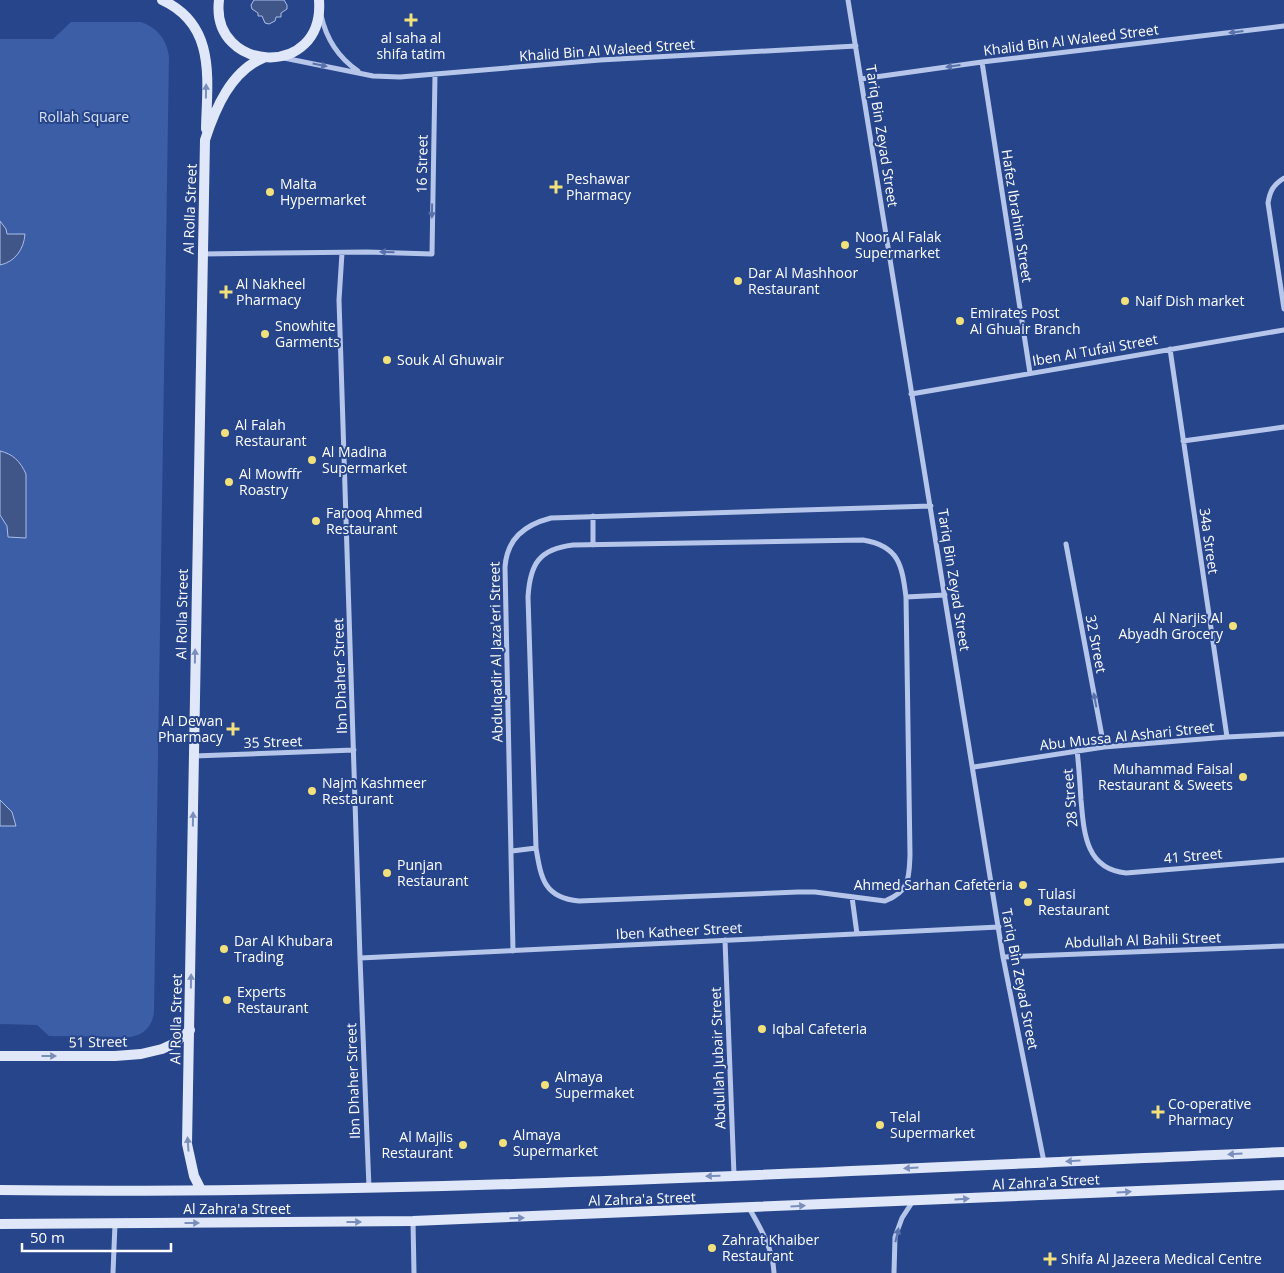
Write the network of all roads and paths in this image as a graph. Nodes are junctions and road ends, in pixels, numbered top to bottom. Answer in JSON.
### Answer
{"nodes":[{"id":1,"x":162,"y":0,"type":"edge"},
{"id":2,"x":219,"y":0,"type":"edge"},
{"id":3,"x":319,"y":0,"type":"edge"},
{"id":4,"x":848,"y":0,"type":"edge"},
{"id":5,"x":320,"y":12,"type":"junction"},
{"id":6,"x":1284,"y":26,"type":"edge"},
{"id":7,"x":856,"y":46,"type":"junction"},
{"id":8,"x":263,"y":58,"type":"junction"},
{"id":9,"x":280,"y":58,"type":"junction"},
{"id":10,"x":982,"y":62,"type":"junction"},
{"id":11,"x":360,"y":73,"type":"junction"},
{"id":12,"x":435,"y":75,"type":"junction"},
{"id":13,"x":861,"y":79,"type":"junction"},
{"id":14,"x":205,"y":140,"type":"junction"},
{"id":15,"x":1284,"y":178,"type":"edge"},
{"id":16,"x":342,"y":253,"type":"junction"},
{"id":17,"x":202,"y":254,"type":"junction"},
{"id":18,"x":1284,"y":309,"type":"edge"},
{"id":19,"x":1284,"y":330,"type":"edge"},
{"id":20,"x":1170,"y":349,"type":"junction"},
{"id":21,"x":1030,"y":373,"type":"junction"},
{"id":22,"x":911,"y":394,"type":"junction"},
{"id":23,"x":1284,"y":427,"type":"edge"},
{"id":24,"x":1183,"y":441,"type":"junction"},
{"id":25,"x":931,"y":506,"type":"junction"},
{"id":26,"x":593,"y":516,"type":"junction"},
{"id":27,"x":1066,"y":544,"type":"dead end"},
{"id":28,"x":593,"y":545,"type":"junction"},
{"id":29,"x":945,"y":595,"type":"junction"},
{"id":30,"x":906,"y":597,"type":"junction"},
{"id":31,"x":1284,"y":734,"type":"edge"},
{"id":32,"x":1227,"y":737,"type":"junction"},
{"id":33,"x":1104,"y":748,"type":"junction"},
{"id":34,"x":354,"y":750,"type":"junction"},
{"id":35,"x":1078,"y":750,"type":"junction"},
{"id":36,"x":193,"y":756,"type":"junction"},
{"id":37,"x":974,"y":767,"type":"junction"},
{"id":38,"x":536,"y":848,"type":"junction"},
{"id":39,"x":512,"y":851,"type":"junction"},
{"id":40,"x":1284,"y":860,"type":"edge"},
{"id":41,"x":1105,"y":868,"type":"joint"},
{"id":42,"x":852,"y":897,"type":"junction"},
{"id":43,"x":999,"y":927,"type":"junction"},
{"id":44,"x":857,"y":934,"type":"junction"},
{"id":45,"x":725,"y":940,"type":"junction"},
{"id":46,"x":1284,"y":946,"type":"edge"},
{"id":47,"x":514,"y":951,"type":"junction"},
{"id":48,"x":1003,"y":956,"type":"junction"},
{"id":49,"x":360,"y":958,"type":"junction"},
{"id":50,"x":190,"y":1030,"type":"junction"},
{"id":51,"x":0,"y":1056,"type":"edge"},
{"id":52,"x":1284,"y":1152,"type":"edge"},
{"id":53,"x":1044,"y":1162,"type":"junction"},
{"id":54,"x":734,"y":1175,"type":"junction"},
{"id":55,"x":1284,"y":1185,"type":"edge"},
{"id":56,"x":369,"y":1188,"type":"junction"},
{"id":57,"x":0,"y":1190,"type":"edge"},
{"id":58,"x":13,"y":1190,"type":"junction"},
{"id":59,"x":201,"y":1190,"type":"junction"},
{"id":60,"x":0,"y":1196,"type":"edge"},
{"id":61,"x":913,"y":1201,"type":"junction"},
{"id":62,"x":750,"y":1208,"type":"junction"},
{"id":63,"x":413,"y":1222,"type":"junction"},
{"id":64,"x":115,"y":1224,"type":"junction"},
{"id":65,"x":1,"y":1225,"type":"edge"},
{"id":66,"x":113,"y":1273,"type":"edge"},
{"id":67,"x":414,"y":1273,"type":"edge"},
{"id":68,"x":774,"y":1273,"type":"edge"},
{"id":69,"x":894,"y":1273,"type":"edge"}],
"edges":[{"from":14,"to":1,"type":"main road","one_way":true},
{"from":2,"to":8,"type":"main road"},
{"from":3,"to":5,"type":"main road"},
{"from":4,"to":7,"type":"street","name":"Tariq Bin Zeyad Street"},
{"from":5,"to":9,"type":"main road"},
{"from":5,"to":11,"type":"street"},
{"from":6,"to":10,"type":"street","name":"Khalid Bin Al Waleed Street","one_way":true},
{"from":7,"to":12,"type":"street","name":"Khalid Bin Al Waleed Street"},
{"from":7,"to":13,"type":"street","name":"Tariq Bin Zeyad Street"},
{"from":8,"to":9,"type":"main road"},
{"from":8,"to":14,"type":"main road","name":"Al Rolla Street"},
{"from":9,"to":11,"type":"street","name":"Khalid Bin Al Waleed Street","one_way":true},
{"from":10,"to":13,"type":"street","name":"Khalid Bin Al Waleed Street","one_way":true},
{"from":10,"to":21,"type":"street","name":"Hafez Ibrahim Street"},
{"from":11,"to":12,"type":"street","name":"Khalid Bin Al Waleed Street"},
{"from":12,"to":16,"type":"street","name":"16 Street","one_way":true},
{"from":13,"to":22,"type":"street","name":"Tariq Bin Zeyad Street"},
{"from":14,"to":17,"type":"main road","name":"Al Rolla Street"},
{"from":15,"to":18,"type":"street"},
{"from":16,"to":17,"type":"street"},
{"from":16,"to":34,"type":"street","name":"Ibn Dhaher Street"},
{"from":36,"to":17,"type":"main road","name":"Al Rolla Street","one_way":true},
{"from":19,"to":20,"type":"street","name":"Iben Al Tufail Street"},
{"from":20,"to":21,"type":"street","name":"Iben Al Tufail Street"},
{"from":20,"to":24,"type":"street","name":"34a Street"},
{"from":21,"to":22,"type":"street","name":"Iben Al Tufail Street"},
{"from":22,"to":25,"type":"street","name":"Tariq Bin Zeyad Street"},
{"from":23,"to":24,"type":"street"},
{"from":24,"to":32,"type":"street","name":"34a Street"},
{"from":25,"to":26,"type":"street","name":"Abdulqadir Al Jaza'eri Street"},
{"from":25,"to":29,"type":"street","name":"Tariq Bin Zeyad Street"},
{"from":26,"to":28,"type":"street"},
{"from":26,"to":39,"type":"street","name":"Abdulqadir Al Jaza'eri Street"},
{"from":33,"to":27,"type":"street","name":"32 Street","one_way":true},
{"from":28,"to":30,"type":"street"},
{"from":28,"to":38,"type":"street"},
{"from":29,"to":30,"type":"street"},
{"from":29,"to":37,"type":"street","name":"Tariq Bin Zeyad Street"},
{"from":30,"to":42,"type":"street"},
{"from":31,"to":32,"type":"street","name":"Abu Mussa Al Ashari Street"},
{"from":32,"to":33,"type":"street","name":"Abu Mussa Al Ashari Street"},
{"from":33,"to":35,"type":"street","name":"Abu Mussa Al Ashari Street"},
{"from":34,"to":36,"type":"street","name":"35 Street"},
{"from":34,"to":49,"type":"street","name":"Ibn Dhaher Street"},
{"from":35,"to":37,"type":"street","name":"Abu Mussa Al Ashari Street"},
{"from":35,"to":41,"type":"street","name":"28 Street"},
{"from":50,"to":36,"type":"main road","name":"Al Rolla Street","one_way":true},
{"from":37,"to":43,"type":"street","name":"Tariq Bin Zeyad Street"},
{"from":38,"to":39,"type":"street"},
{"from":38,"to":42,"type":"street"},
{"from":39,"to":47,"type":"street","name":"Abdulqadir Al Jaza'eri Street"},
{"from":40,"to":41,"type":"street","name":"41 Street"},
{"from":42,"to":44,"type":"street"},
{"from":43,"to":44,"type":"street","name":"Iben Katheer Street"},
{"from":43,"to":48,"type":"street","name":"Tariq Bin Zeyad Street"},
{"from":44,"to":45,"type":"street","name":"Iben Katheer Street"},
{"from":45,"to":47,"type":"street","name":"Iben Katheer Street"},
{"from":45,"to":54,"type":"street","name":"Abdullah Jubair Street"},
{"from":46,"to":48,"type":"street","name":"Abdullah Al Bahili Street"},
{"from":47,"to":49,"type":"street","name":"Iben Katheer Street"},
{"from":48,"to":53,"type":"street","name":"Tariq Bin Zeyad Street"},
{"from":49,"to":56,"type":"street","name":"Ibn Dhaher Street"},
{"from":51,"to":50,"type":"main road","name":"51 Street","one_way":true},
{"from":59,"to":50,"type":"main road","name":"Al Rolla Street","one_way":true},
{"from":52,"to":53,"type":"main road","name":"Al Zahra'a Street","one_way":true},
{"from":53,"to":54,"type":"main road","name":"Al Zahra'a Street","one_way":true},
{"from":54,"to":56,"type":"main road","name":"Al Zahra'a Street","one_way":true},
{"from":61,"to":55,"type":"main road","name":"Al Zahra'a Street","one_way":true},
{"from":56,"to":59,"type":"main road","name":"Al Zahra'a Street"},
{"from":57,"to":58,"type":"main road","name":"Al Zahra'a Street"},
{"from":58,"to":59,"type":"main road","name":"Al Zahra'a Street"},
{"from":58,"to":60,"type":"main road"},
{"from":62,"to":61,"type":"main road","name":"Al Zahra'a Street","one_way":true},
{"from":69,"to":61,"type":"street","one_way":true},
{"from":63,"to":62,"type":"main road","name":"Al Zahra'a Street","one_way":true},
{"from":62,"to":68,"type":"street"},
{"from":64,"to":63,"type":"main road","name":"Al Zahra'a Street","one_way":true},
{"from":63,"to":67,"type":"street"},
{"from":64,"to":65,"type":"main road","name":"Al Zahra'a Street"},
{"from":64,"to":66,"type":"street"}]}
